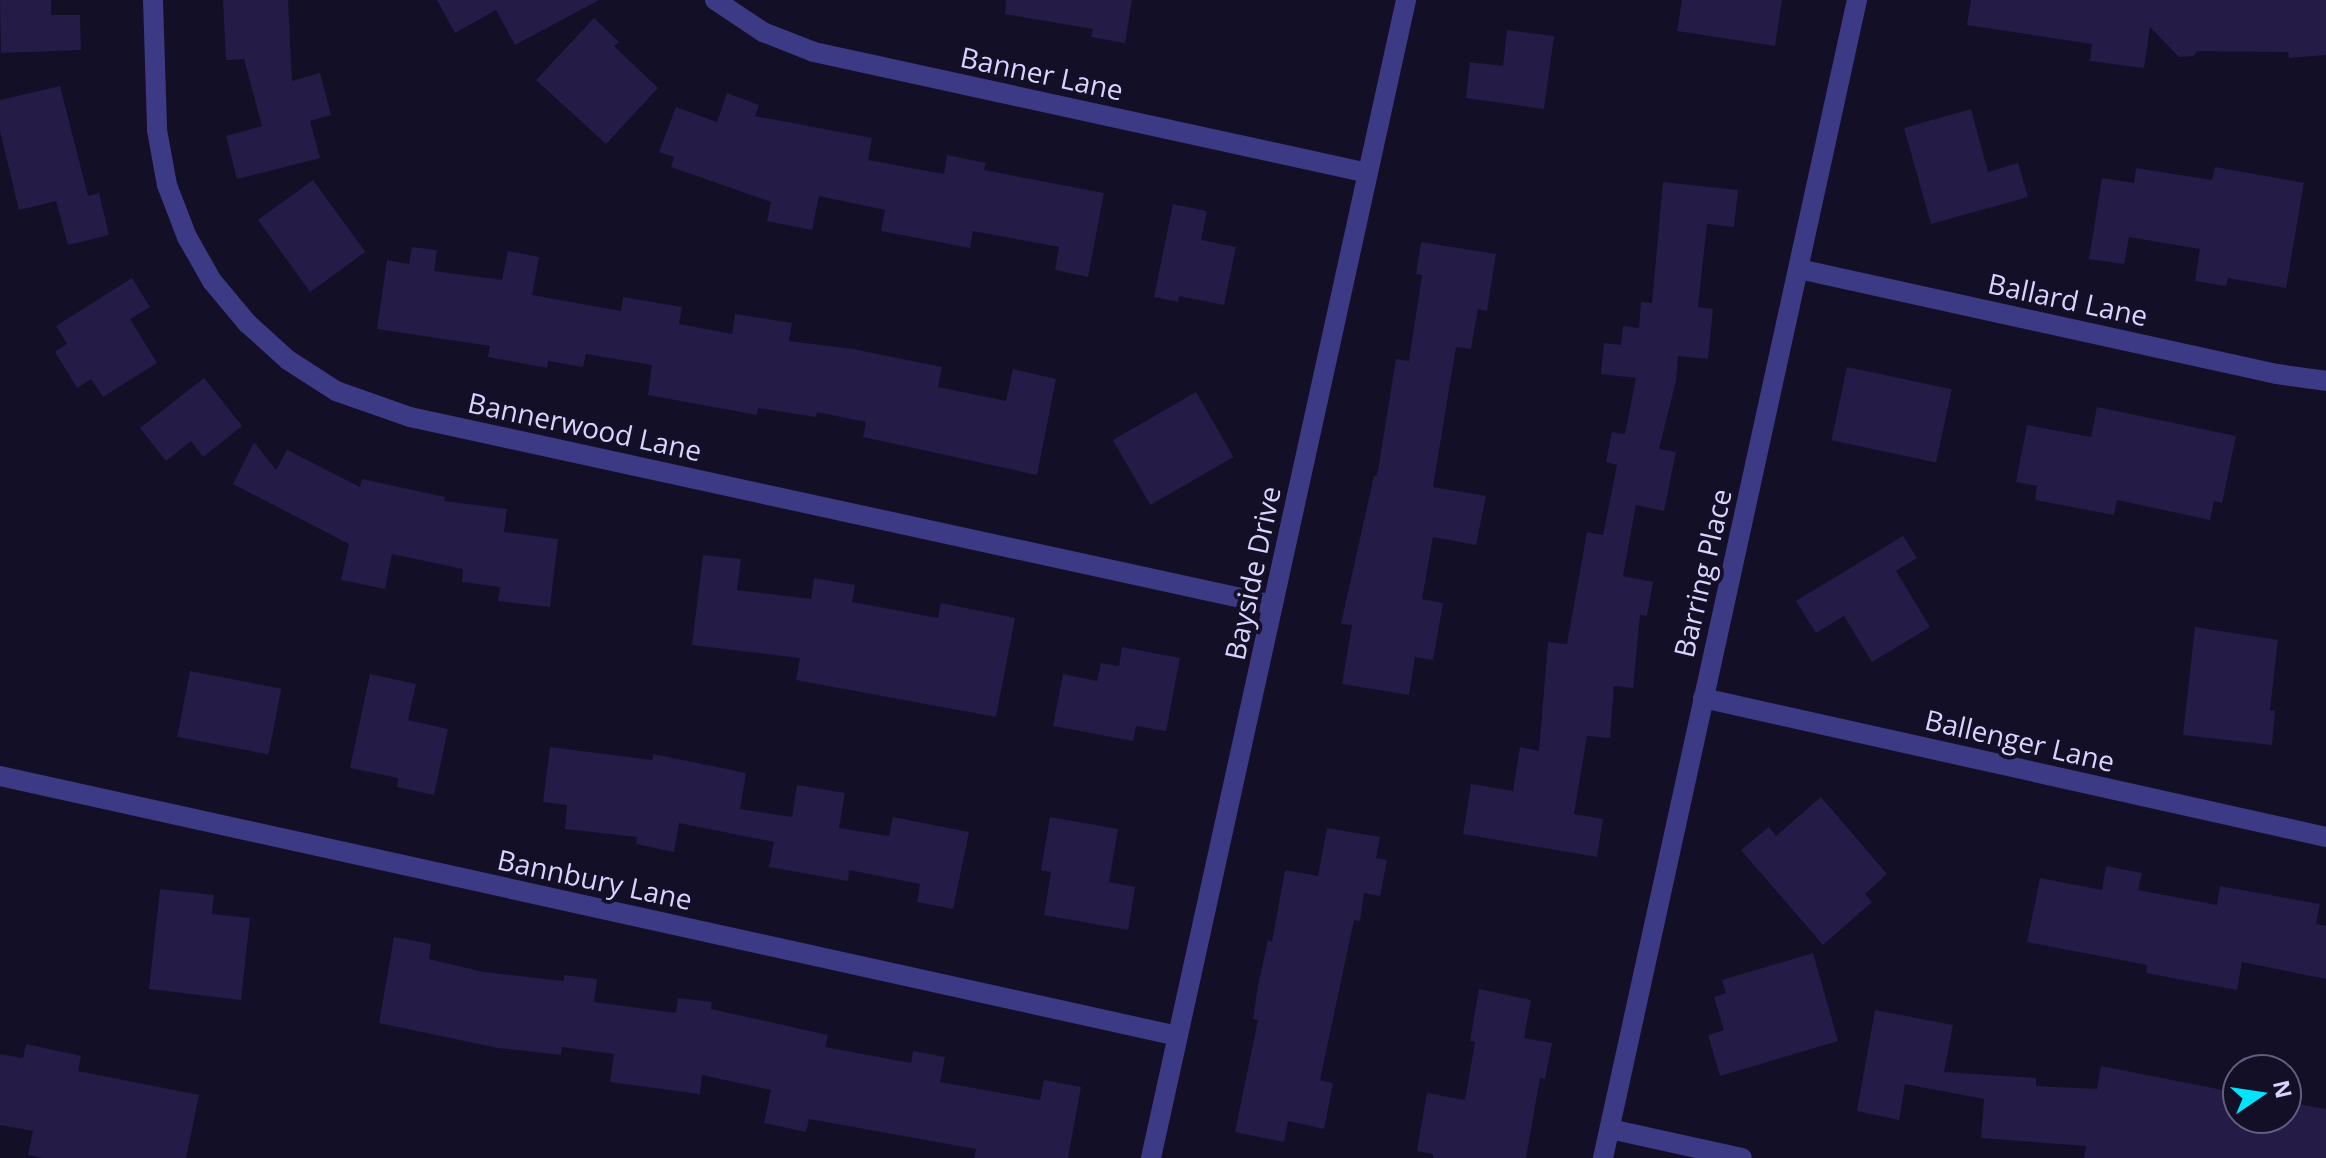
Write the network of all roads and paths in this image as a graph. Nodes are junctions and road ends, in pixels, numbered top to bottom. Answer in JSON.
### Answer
{"nodes":[{"id":1,"x":153,"y":0,"type":"edge"},
{"id":2,"x":715,"y":0,"type":"edge"},
{"id":3,"x":1406,"y":0,"type":"edge"},
{"id":4,"x":1857,"y":0,"type":"edge"},
{"id":5,"x":1368,"y":173,"type":"junction"},
{"id":6,"x":1799,"y":269,"type":"junction"},
{"id":7,"x":2326,"y":381,"type":"edge"},
{"id":8,"x":1273,"y":605,"type":"junction"},
{"id":9,"x":1703,"y":698,"type":"junction"},
{"id":10,"x":0,"y":776,"type":"edge"},
{"id":11,"x":2326,"y":837,"type":"edge"},
{"id":12,"x":1178,"y":1036,"type":"junction"},
{"id":13,"x":1610,"y":1129,"type":"junction"},
{"id":14,"x":1151,"y":1158,"type":"edge"},
{"id":15,"x":1603,"y":1158,"type":"edge"},
{"id":16,"x":1742,"y":1158,"type":"edge"}],
"edges":[{"from":1,"to":8,"type":"street","name":"Bannerwood Lane"},
{"from":2,"to":5,"type":"street","name":"Banner Lane"},
{"from":3,"to":5,"type":"street","name":"Bayside Drive"},
{"from":4,"to":6,"type":"street","name":"Barring Place"},
{"from":5,"to":8,"type":"street","name":"Bayside Drive"},
{"from":6,"to":7,"type":"street","name":"Ballard Lane"},
{"from":6,"to":9,"type":"street","name":"Barring Place"},
{"from":8,"to":12,"type":"street","name":"Bayside Drive"},
{"from":9,"to":11,"type":"street","name":"Ballenger Lane"},
{"from":9,"to":13,"type":"street","name":"Barring Place"},
{"from":10,"to":12,"type":"street","name":"Bannbury Lane"},
{"from":12,"to":14,"type":"street","name":"Bayside Drive"},
{"from":13,"to":15,"type":"street","name":"Barring Place"},
{"from":13,"to":16,"type":"street"}]}
